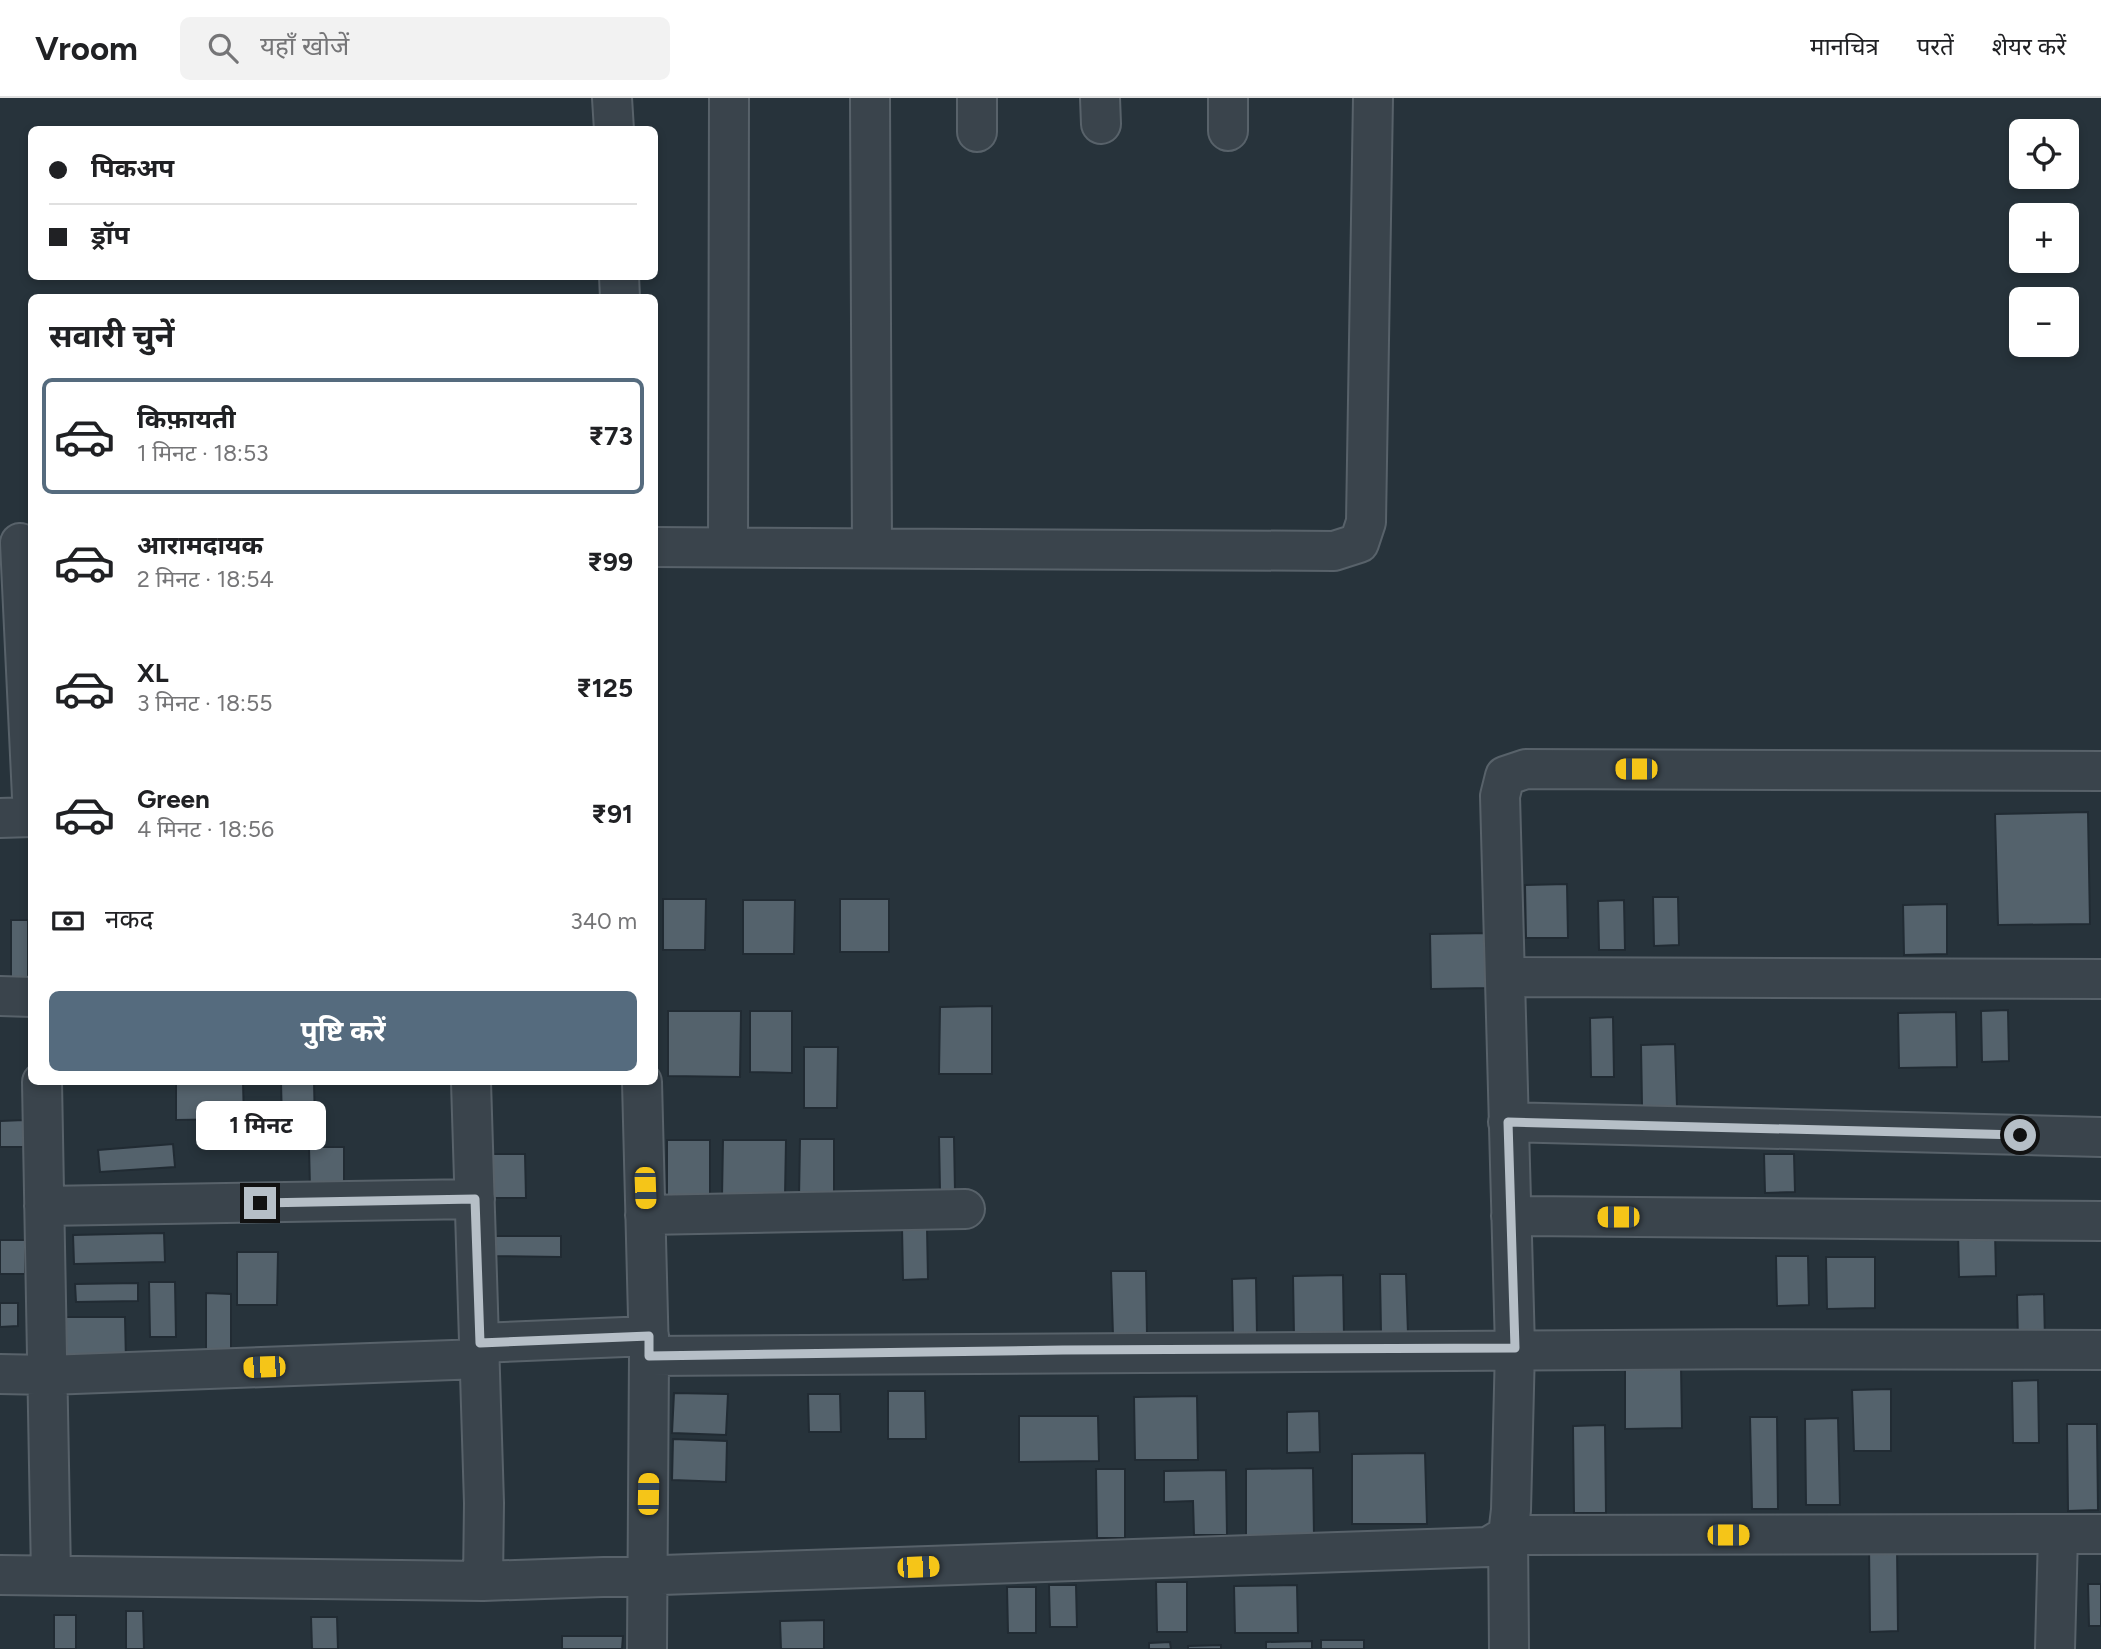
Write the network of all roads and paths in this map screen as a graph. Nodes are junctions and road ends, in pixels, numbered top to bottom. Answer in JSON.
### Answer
{"nodes":[{"id":1,"x":612,"y":98,"type":"edge"},
{"id":2,"x":729,"y":98,"type":"edge"},
{"id":3,"x":870,"y":98,"type":"edge"},
{"id":4,"x":1373,"y":98,"type":"edge"},
{"id":5,"x":614,"y":126,"type":"edge"},
{"id":6,"x":17,"y":543,"type":"edge"},
{"id":7,"x":658,"y":547,"type":"edge"},
{"id":8,"x":728,"y":547,"type":"junction"},
{"id":9,"x":872,"y":548,"type":"junction"},
{"id":10,"x":14,"y":707,"type":"edge"},
{"id":11,"x":2101,"y":771,"type":"edge"},
{"id":12,"x":28,"y":777,"type":"edge"},
{"id":13,"x":28,"y":817,"type":"edge"},
{"id":14,"x":0,"y":818,"type":"edge"},
{"id":15,"x":1504,"y":977,"type":"junction"},
{"id":16,"x":2101,"y":979,"type":"edge"},
{"id":17,"x":0,"y":996,"type":"edge"},
{"id":18,"x":28,"y":997,"type":"edge"},
{"id":19,"x":42,"y":1085,"type":"edge"},
{"id":20,"x":471,"y":1085,"type":"edge"},
{"id":21,"x":642,"y":1085,"type":"edge"},
{"id":22,"x":1508,"y":1122,"type":"junction"},
{"id":23,"x":2101,"y":1137,"type":"edge"},
{"id":24,"x":475,"y":1199,"type":"junction"},
{"id":25,"x":44,"y":1206,"type":"junction"},
{"id":26,"x":965,"y":1209,"type":"dead end"},
{"id":27,"x":645,"y":1215,"type":"junction"},
{"id":28,"x":1511,"y":1216,"type":"junction"},
{"id":29,"x":2101,"y":1221,"type":"edge"},
{"id":30,"x":649,"y":1346,"type":"junction"},
{"id":31,"x":1515,"y":1348,"type":"junction"},
{"id":32,"x":2101,"y":1350,"type":"edge"},
{"id":33,"x":480,"y":1351,"type":"junction"},
{"id":34,"x":0,"y":1374,"type":"edge"},
{"id":35,"x":48,"y":1375,"type":"junction"},
{"id":36,"x":2101,"y":1534,"type":"edge"},
{"id":37,"x":1508,"y":1535,"type":"junction"},
{"id":38,"x":2058,"y":1535,"type":"junction"},
{"id":39,"x":0,"y":1575,"type":"edge"},
{"id":40,"x":51,"y":1575,"type":"junction"},
{"id":41,"x":647,"y":1577,"type":"junction"},
{"id":42,"x":483,"y":1581,"type":"junction"},
{"id":43,"x":647,"y":1649,"type":"edge"},
{"id":44,"x":1508,"y":1649,"type":"edge"},
{"id":45,"x":2055,"y":1649,"type":"edge"}],
"edges":[{"from":1,"to":5,"type":"street"},
{"from":2,"to":8,"type":"street"},
{"from":3,"to":9,"type":"street"},
{"from":4,"to":9,"type":"street"},
{"from":6,"to":10,"type":"street"},
{"from":7,"to":8,"type":"street"},
{"from":8,"to":9,"type":"street"},
{"from":10,"to":12,"type":"street"},
{"from":11,"to":15,"type":"street"},
{"from":13,"to":14,"type":"street"},
{"from":15,"to":16,"type":"street"},
{"from":15,"to":22,"type":"street"},
{"from":17,"to":18,"type":"street"},
{"from":19,"to":25,"type":"street"},
{"from":20,"to":24,"type":"street"},
{"from":21,"to":27,"type":"street"},
{"from":22,"to":23,"type":"street"},
{"from":22,"to":28,"type":"street"},
{"from":24,"to":25,"type":"street"},
{"from":24,"to":33,"type":"street"},
{"from":25,"to":35,"type":"street"},
{"from":26,"to":27,"type":"street"},
{"from":27,"to":30,"type":"street"},
{"from":28,"to":29,"type":"street"},
{"from":28,"to":31,"type":"street"},
{"from":30,"to":31,"type":"street"},
{"from":30,"to":33,"type":"street"},
{"from":30,"to":41,"type":"street"},
{"from":31,"to":32,"type":"street"},
{"from":31,"to":37,"type":"street"},
{"from":33,"to":35,"type":"street"},
{"from":33,"to":42,"type":"street"},
{"from":34,"to":35,"type":"street"},
{"from":35,"to":40,"type":"street"},
{"from":36,"to":38,"type":"street"},
{"from":37,"to":38,"type":"street"},
{"from":37,"to":41,"type":"street"},
{"from":37,"to":44,"type":"street"},
{"from":38,"to":45,"type":"street"},
{"from":39,"to":40,"type":"street"},
{"from":40,"to":42,"type":"street"},
{"from":41,"to":42,"type":"street"},
{"from":41,"to":43,"type":"street"}]}
